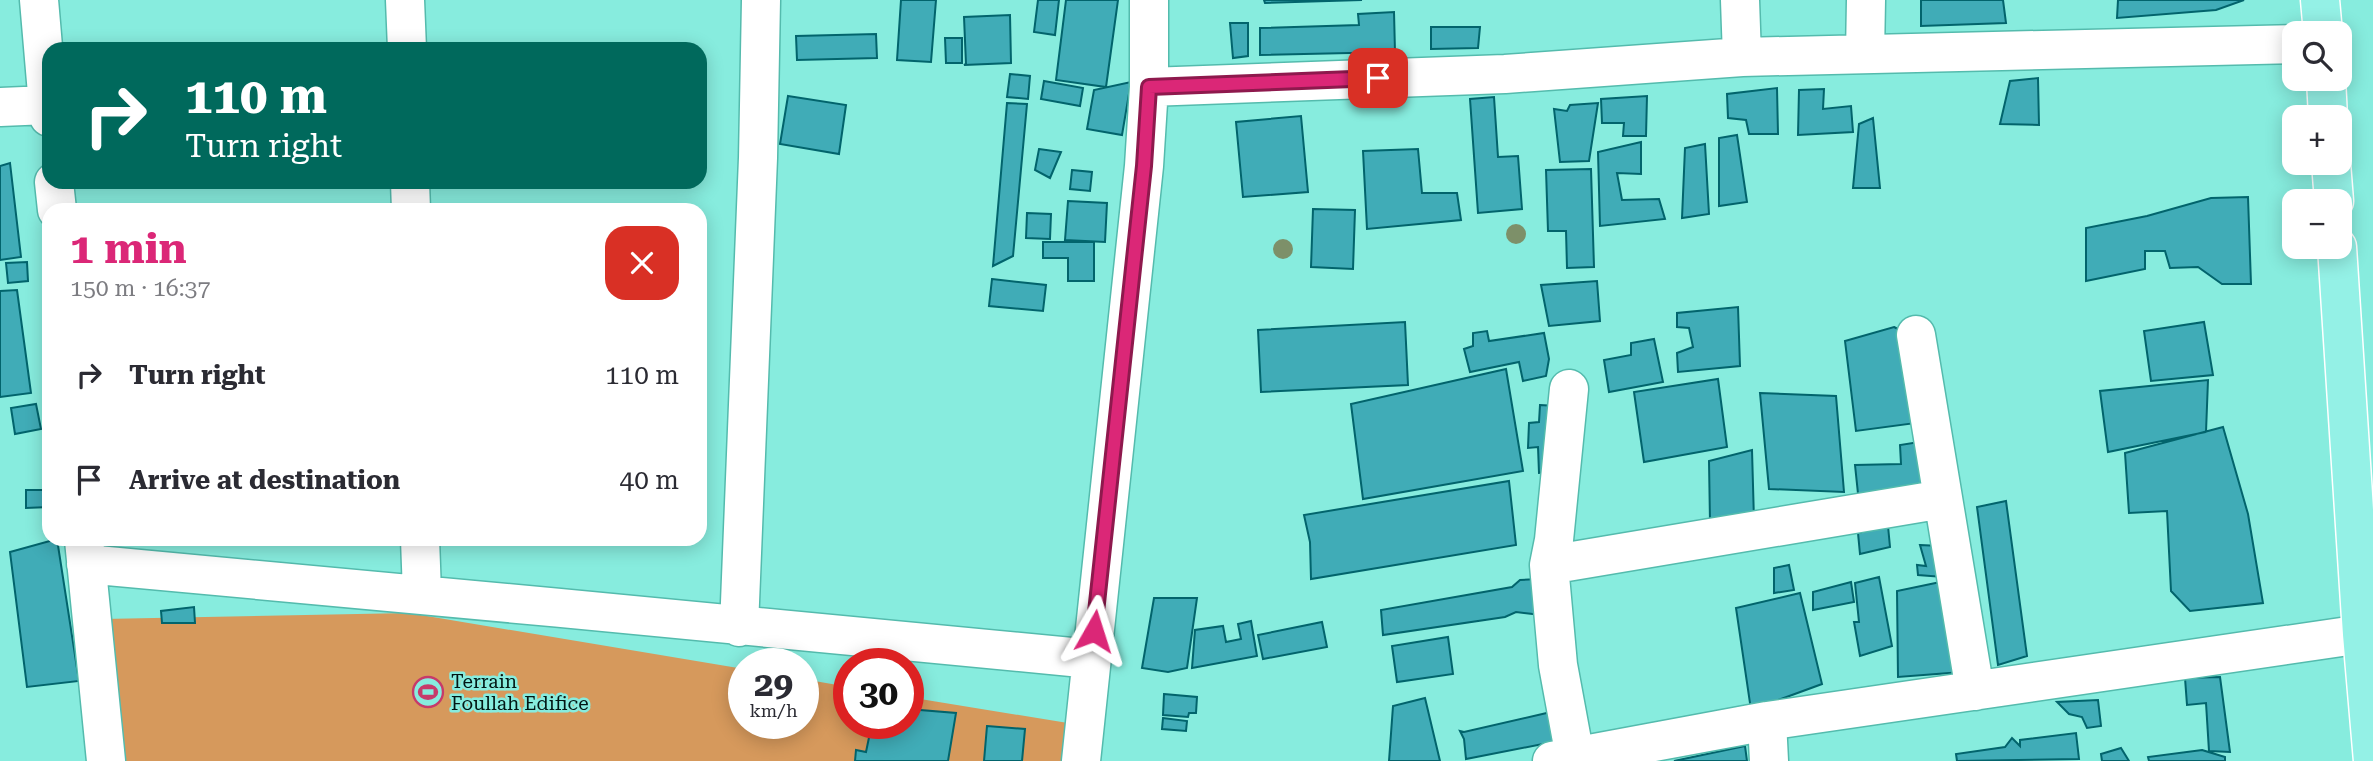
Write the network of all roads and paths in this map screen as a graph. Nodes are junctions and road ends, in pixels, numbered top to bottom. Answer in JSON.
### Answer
{"nodes":[{"id":1,"x":39,"y":0,"type":"edge"},
{"id":2,"x":405,"y":0,"type":"edge"},
{"id":3,"x":761,"y":0,"type":"edge"},
{"id":4,"x":1149,"y":0,"type":"edge"},
{"id":5,"x":1740,"y":0,"type":"edge"},
{"id":6,"x":1866,"y":0,"type":"edge"},
{"id":7,"x":2320,"y":0,"type":"edge"},
{"id":8,"x":2322,"y":21,"type":"edge"},
{"id":9,"x":42,"y":42,"type":"edge"},
{"id":10,"x":407,"y":42,"type":"edge"},
{"id":11,"x":2282,"y":44,"type":"edge"},
{"id":12,"x":1865,"y":54,"type":"junction"},
{"id":13,"x":1742,"y":57,"type":"junction"},
{"id":14,"x":1149,"y":87,"type":"junction"},
{"id":15,"x":0,"y":107,"type":"edge"},
{"id":16,"x":42,"y":110,"type":"edge"},
{"id":17,"x":2338,"y":259,"type":"edge"},
{"id":18,"x":1916,"y":335,"type":"dead end"},
{"id":19,"x":1570,"y":389,"type":"dead end"},
{"id":20,"x":1943,"y":499,"type":"junction"},
{"id":21,"x":421,"y":546,"type":"edge"},
{"id":22,"x":85,"y":551,"type":"edge"},
{"id":23,"x":1549,"y":565,"type":"junction"},
{"id":24,"x":422,"y":593,"type":"junction"},
{"id":25,"x":739,"y":627,"type":"junction"},
{"id":26,"x":2362,"y":634,"type":"junction"},
{"id":27,"x":1092,"y":659,"type":"junction"},
{"id":28,"x":1975,"y":691,"type":"junction"},
{"id":29,"x":1767,"y":720,"type":"junction"},
{"id":30,"x":1563,"y":759,"type":"edge"},
{"id":31,"x":106,"y":761,"type":"edge"},
{"id":32,"x":1082,"y":761,"type":"edge"},
{"id":33,"x":1769,"y":761,"type":"edge"},
{"id":34,"x":2372,"y":761,"type":"edge"}],
"edges":[{"from":1,"to":9,"type":"street"},
{"from":2,"to":10,"type":"street"},
{"from":3,"to":25,"type":"street"},
{"from":4,"to":14,"type":"street"},
{"from":5,"to":13,"type":"street"},
{"from":6,"to":12,"type":"street"},
{"from":7,"to":8,"type":"main road"},
{"from":11,"to":12,"type":"street"},
{"from":12,"to":13,"type":"street"},
{"from":13,"to":14,"type":"street"},
{"from":14,"to":27,"type":"street"},
{"from":15,"to":16,"type":"street"},
{"from":17,"to":26,"type":"main road"},
{"from":18,"to":20,"type":"street"},
{"from":19,"to":23,"type":"street"},
{"from":20,"to":23,"type":"street"},
{"from":20,"to":28,"type":"street"},
{"from":21,"to":24,"type":"street"},
{"from":22,"to":24,"type":"street"},
{"from":22,"to":31,"type":"street"},
{"from":23,"to":30,"type":"street"},
{"from":24,"to":25,"type":"street"},
{"from":25,"to":27,"type":"street"},
{"from":26,"to":28,"type":"street"},
{"from":26,"to":34,"type":"main road"},
{"from":27,"to":32,"type":"street"},
{"from":28,"to":29,"type":"street"},
{"from":29,"to":30,"type":"street"},
{"from":29,"to":33,"type":"street"}]}
